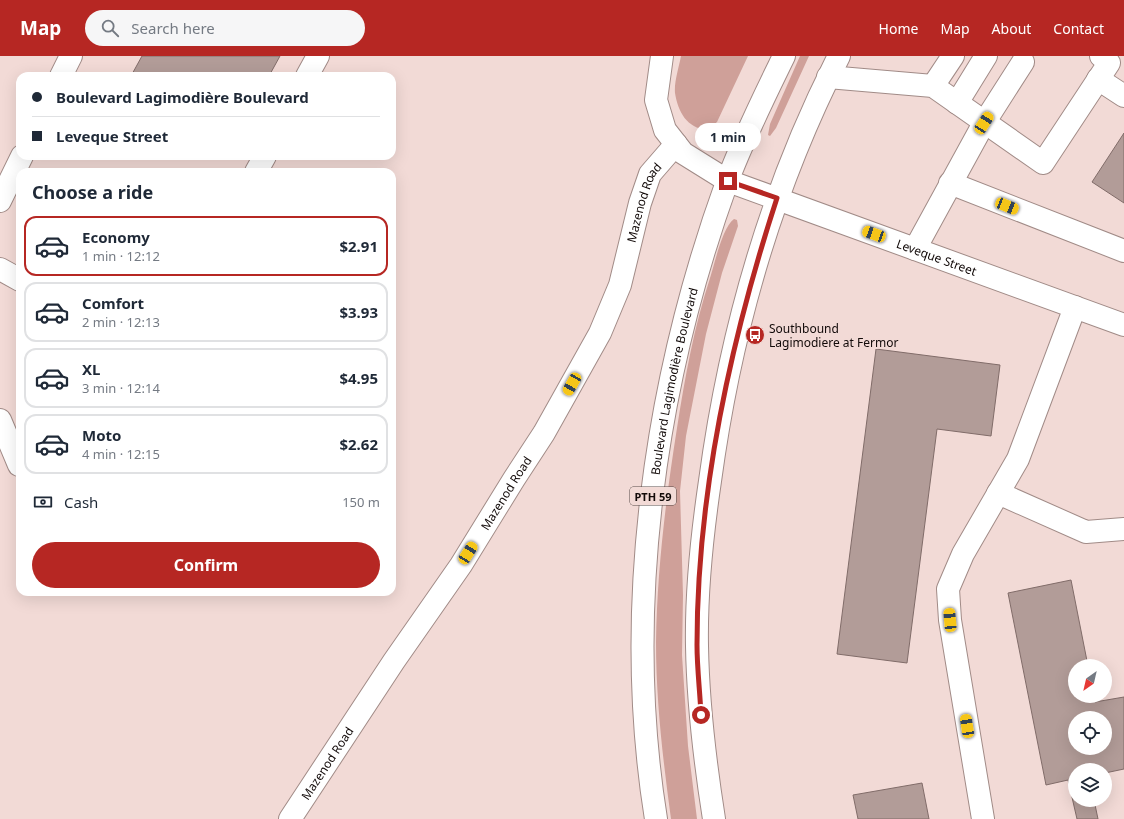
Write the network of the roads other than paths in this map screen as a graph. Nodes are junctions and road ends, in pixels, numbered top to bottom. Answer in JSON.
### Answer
{"nodes":[{"id":1,"x":71,"y":56,"type":"edge"},
{"id":2,"x":318,"y":56,"type":"edge"},
{"id":3,"x":662,"y":56,"type":"edge"},
{"id":4,"x":784,"y":56,"type":"edge"},
{"id":5,"x":839,"y":56,"type":"edge"},
{"id":6,"x":953,"y":56,"type":"edge"},
{"id":7,"x":986,"y":56,"type":"edge"},
{"id":8,"x":1101,"y":56,"type":"edge"},
{"id":9,"x":1023,"y":62,"type":"dead end"},
{"id":10,"x":63,"y":72,"type":"edge"},
{"id":11,"x":309,"y":72,"type":"edge"},
{"id":12,"x":828,"y":77,"type":"junction"},
{"id":13,"x":1098,"y":79,"type":"junction"},
{"id":14,"x":933,"y":86,"type":"junction"},
{"id":15,"x":1124,"y":96,"type":"edge"},
{"id":16,"x":957,"y":103,"type":"junction"},
{"id":17,"x":984,"y":123,"type":"junction"},
{"id":18,"x":676,"y":144,"type":"junction"},
{"id":19,"x":16,"y":168,"type":"edge"},
{"id":20,"x":728,"y":181,"type":"junction"},
{"id":21,"x":950,"y":183,"type":"junction"},
{"id":22,"x":777,"y":198,"type":"junction"},
{"id":23,"x":0,"y":201,"type":"edge"},
{"id":24,"x":915,"y":249,"type":"junction"},
{"id":25,"x":1124,"y":251,"type":"edge"},
{"id":26,"x":0,"y":269,"type":"edge"},
{"id":27,"x":16,"y":278,"type":"edge"},
{"id":28,"x":1075,"y":307,"type":"junction"},
{"id":29,"x":1124,"y":325,"type":"edge"},
{"id":30,"x":0,"y":420,"type":"edge"},
{"id":31,"x":16,"y":458,"type":"edge"},
{"id":32,"x":998,"y":493,"type":"junction"},
{"id":33,"x":1124,"y":529,"type":"edge"},
{"id":34,"x":290,"y":819,"type":"edge"},
{"id":35,"x":656,"y":819,"type":"edge"},
{"id":36,"x":714,"y":819,"type":"edge"},
{"id":37,"x":983,"y":819,"type":"edge"}],
"edges":[{"from":1,"to":10,"type":"main road"},
{"from":2,"to":11,"type":"main road"},
{"from":3,"to":18,"type":"main road","name":"Leveque Street"},
{"from":4,"to":20,"type":"main road","name":"Boulevard Lagimodière Boulevard","number":"PTH 59"},
{"from":5,"to":12,"type":"main road"},
{"from":6,"to":14,"type":"main road"},
{"from":7,"to":16,"type":"main road"},
{"from":8,"to":13,"type":"main road"},
{"from":9,"to":17,"type":"main road"},
{"from":12,"to":14,"type":"main road"},
{"from":12,"to":22,"type":"main road"},
{"from":13,"to":15,"type":"main road"},
{"from":13,"to":17,"type":"main road"},
{"from":14,"to":16,"type":"main road"},
{"from":16,"to":17,"type":"main road"},
{"from":17,"to":21,"type":"main road"},
{"from":18,"to":20,"type":"main road","name":"Leveque Street"},
{"from":18,"to":34,"type":"main road","name":"Mazenod Road"},
{"from":19,"to":23,"type":"main road"},
{"from":20,"to":22,"type":"main road","name":"Leveque Street"},
{"from":20,"to":35,"type":"main road","name":"Boulevard Lagimodière Boulevard","number":"PTH 59"},
{"from":21,"to":24,"type":"main road"},
{"from":21,"to":25,"type":"main road"},
{"from":22,"to":24,"type":"main road","name":"Leveque Street"},
{"from":22,"to":36,"type":"main road"},
{"from":24,"to":28,"type":"main road","name":"Leveque Street"},
{"from":26,"to":27,"type":"main road"},
{"from":28,"to":29,"type":"main road","name":"Leveque Street"},
{"from":28,"to":32,"type":"main road"},
{"from":30,"to":31,"type":"main road"},
{"from":32,"to":33,"type":"main road"},
{"from":32,"to":37,"type":"main road"}]}
